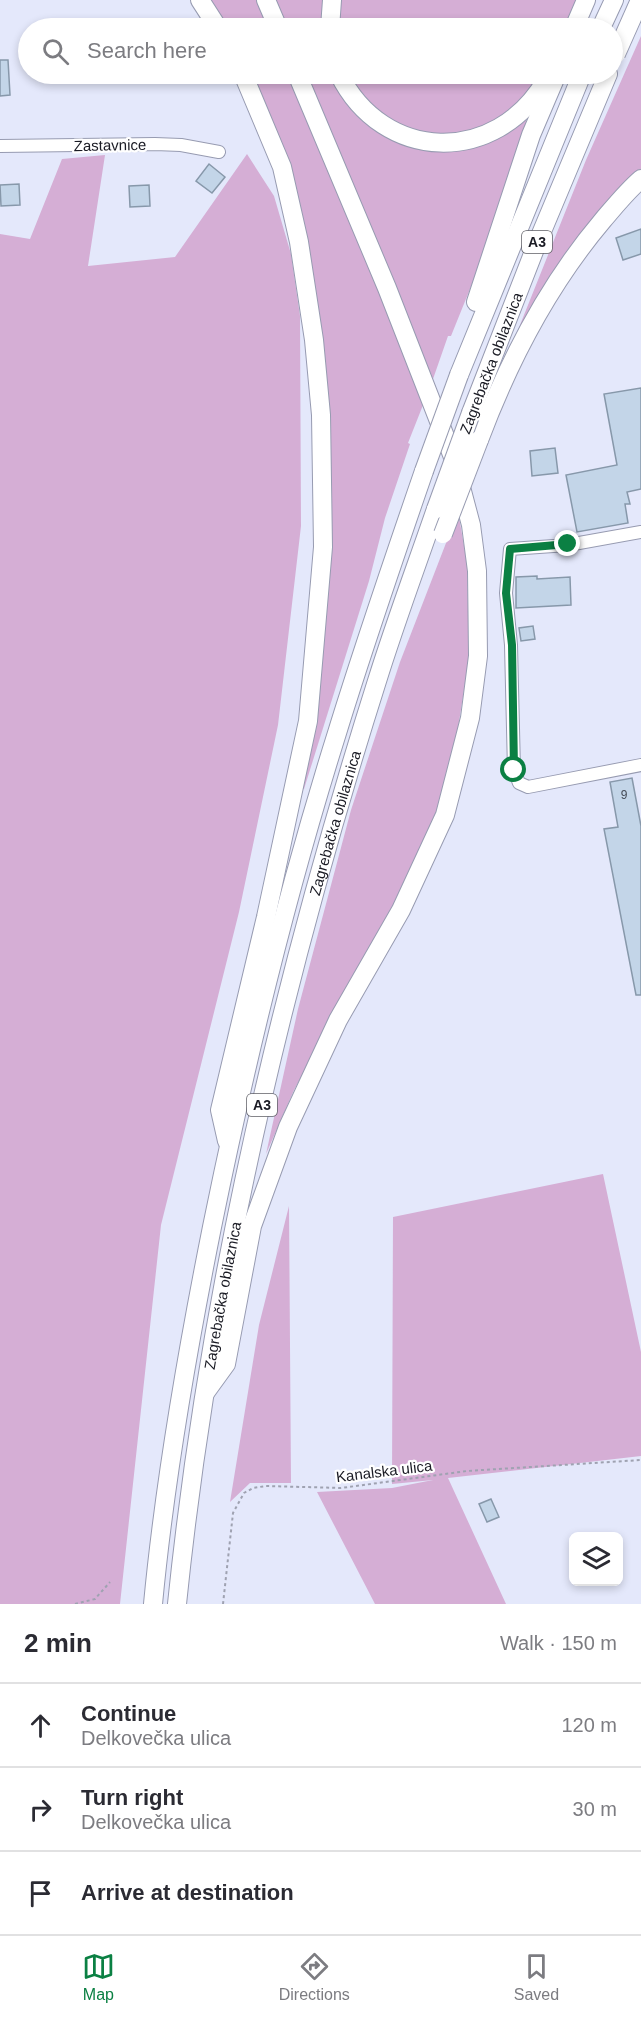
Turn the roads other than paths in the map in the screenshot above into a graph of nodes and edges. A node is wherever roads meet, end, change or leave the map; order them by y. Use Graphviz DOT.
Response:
graph roads {
  1 [pos="200,0"];
  2 [pos="266,0"];
  3 [pos="332,0"];
  4 [pos="586,0"];
  5 [pos="614,0"];
  6 [pos="634,0"];
  7 [pos="640,2"];
  8 [pos="212,18"];
  9 [pos="274,18"];
  10 [pos="331,18"];
  11 [pos="578,18"];
  12 [pos="606,18"];
  13 [pos="623,39"];
  14 [pos="247,84"];
  15 [pos="301,84"];
  16 [pos="344,84"];
  17 [pos="543,84"];
  18 [pos="553,84"];
  19 [pos="578,84"];
  20 [pos="604,84"];
  21 [pos="0,146"];
  22 [pos="219,152"];
  23 [pos="641,179"];
  24 [pos="459,375"];
  25 [pos="641,532"];
  26 [pos="418,563"];
  27 [pos="641,765"];
  28 [pos="228,1148"];
  29 [pos="205,1394"];
  30 [pos="153,1604"];
  31 [pos="177,1604"];
  1 -- 8 [label="highway"];
  2 -- 9 [label="highway"];
  3 -- 10 [label="highway"];
  4 -- 11 [label="highway"];
  5 -- 12 [label="highway"];
  6 -- 7 [label="highway"];
  7 -- 13 [label="highway, bridge"];
  14 -- 28 [label="highway"];
  15 -- 29 [label="highway"];
  16 -- 17 [label="highway"];
  18 -- 24 [label="highway"];
  19 -- 24 [label="highway, Zagrebačka obilaznica / A3"];
  20 -- 26 [label="highway, Zagrebačka obilaznica / A3, bridge"];
  21 -- 22 [label="street, Zastavnice"];
  23 -- 26 [label="highway, bridge"];
  24 -- 28 [label="highway, Zagrebačka obilaznica / A3, bridge"];
  25 -- 27 [label="street"];
  26 -- 29 [label="highway, Zagrebačka obilaznica / A3"];
  28 -- 30 [label="highway, Zagrebačka obilaznica / A3"];
  29 -- 31 [label="highway, Zagrebačka obilaznica / A3"];
}
